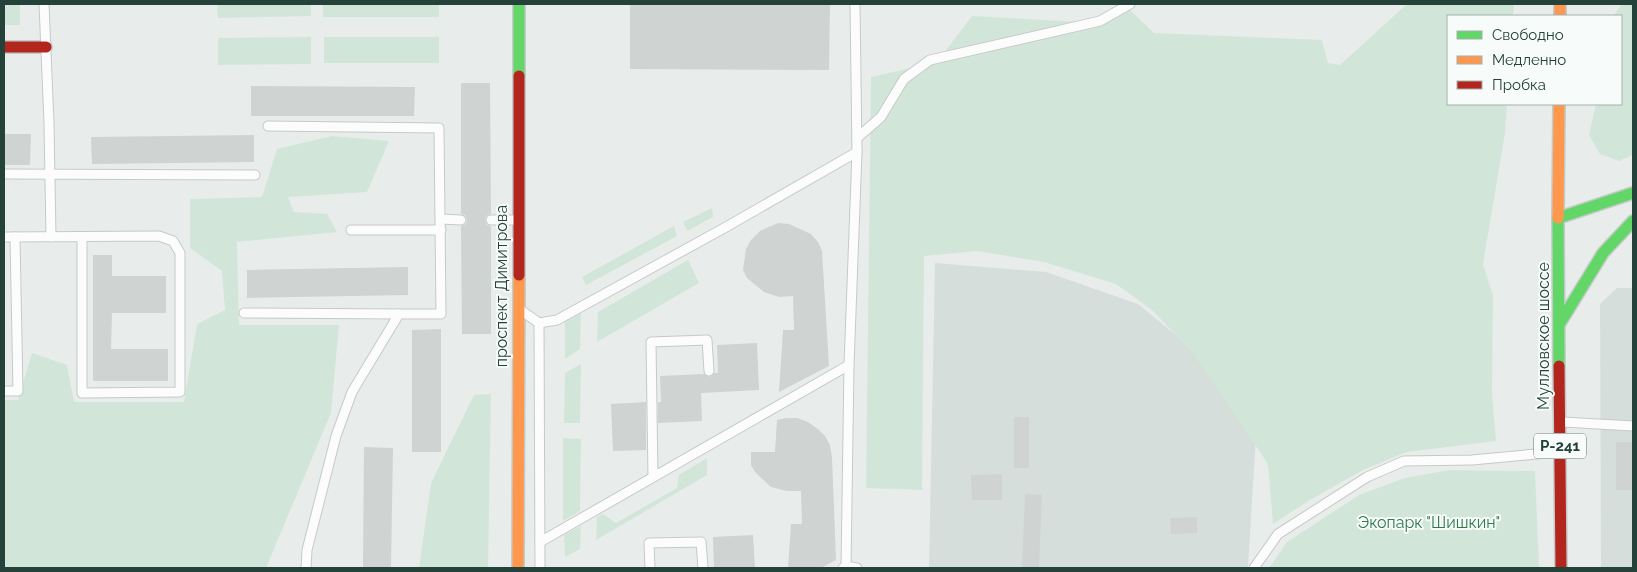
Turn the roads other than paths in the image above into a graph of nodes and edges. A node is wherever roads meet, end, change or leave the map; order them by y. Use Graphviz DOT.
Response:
graph roads {
  1 [pos="44,4"];
  2 [pos="519,4"];
  3 [pos="855,4"];
  4 [pos="1130,4"];
  5 [pos="4,47"];
  6 [pos="46,47"];
  7 [pos="1559,105"];
  8 [pos="268,126"];
  9 [pos="857,138"];
  10 [pos="857,152"];
  11 [pos="50,173"];
  12 [pos="4,174"];
  13 [pos="255,175"];
  14 [pos="1633,193"];
  15 [pos="1558,218"];
  16 [pos="441,219"];
  17 [pos="461,220"];
  18 [pos="491,220"];
  19 [pos="518,220"];
  20 [pos="1633,221"];
  21 [pos="351,230"];
  22 [pos="441,230"];
  23 [pos="4,237"];
  24 [pos="15,237"];
  25 [pos="50,237"];
  26 [pos="82,237"];
  27 [pos="518,307"];
  28 [pos="244,313"];
  29 [pos="399,314"];
  30 [pos="539,323"];
  31 [pos="1560,324"];
  32 [pos="849,365"];
  33 [pos="709,370"];
  34 [pos="4,391"];
  35 [pos="1560,422"];
  36 [pos="1633,426"];
  37 [pos="1560,452"];
  38 [pos="653,477"];
  39 [pos="540,542"];
  40 [pos="306,568"];
  41 [pos="518,568"];
  42 [pos="540,568"];
  43 [pos="650,568"];
  44 [pos="703,568"];
  45 [pos="845,568"];
  46 [pos="857,568"];
  47 [pos="1254,568"];
  48 [pos="1561,568"];
  1 -- 6 [label="lane"];
  2 -- 19 [label="main road, проспект Димитрова"];
  3 -- 9 [label="lane"];
  4 -- 9 [label="lane"];
  5 -- 6 [label="main road"];
  6 -- 11 [label="lane"];
  7 -- 15 [label="main road, Мулловское шоссе"];
  8 -- 16 [label="lane"];
  9 -- 10 [label="lane"];
  10 -- 30 [label="lane"];
  10 -- 32 [label="lane"];
  11 -- 12 [label="lane"];
  11 -- 13 [label="lane"];
  11 -- 25 [label="lane"];
  14 -- 15 [label="main road"];
  15 -- 31 [label="main road, Мулловское шоссе / Р-241"];
  16 -- 17 [label="lane"];
  16 -- 22 [label="lane"];
  18 -- 19 [label="lane"];
  19 -- 27 [label="main road, проспект Димитрова"];
  20 -- 31 [label="main road, Р-241"];
  21 -- 22 [label="lane"];
  22 -- 29 [label="lane"];
  23 -- 24 [label="lane"];
  24 -- 25 [label="lane"];
  24 -- 34 [label="lane"];
  25 -- 26 [label="lane"];
  26 -- 26 [label="lane"];
  27 -- 30 [label="lane"];
  27 -- 41 [label="main road, проспект Димитрова"];
  28 -- 29 [label="lane"];
  29 -- 40 [label="lane"];
  30 -- 39 [label="lane"];
  31 -- 35 [label="main road, Мулловское шоссе / Р-241"];
  32 -- 38 [label="lane"];
  32 -- 45 [label="lane"];
  33 -- 38 [label="lane"];
  35 -- 36 [label="lane"];
  35 -- 37 [label="main road, Мулловское шоссе / Р-241"];
  37 -- 47 [label="lane"];
  37 -- 48 [label="main road, Мулловское шоссе / Р-241"];
  38 -- 39 [label="lane"];
  39 -- 42 [label="lane"];
  43 -- 44 [label="lane"];
  45 -- 46 [label="lane"];
}
